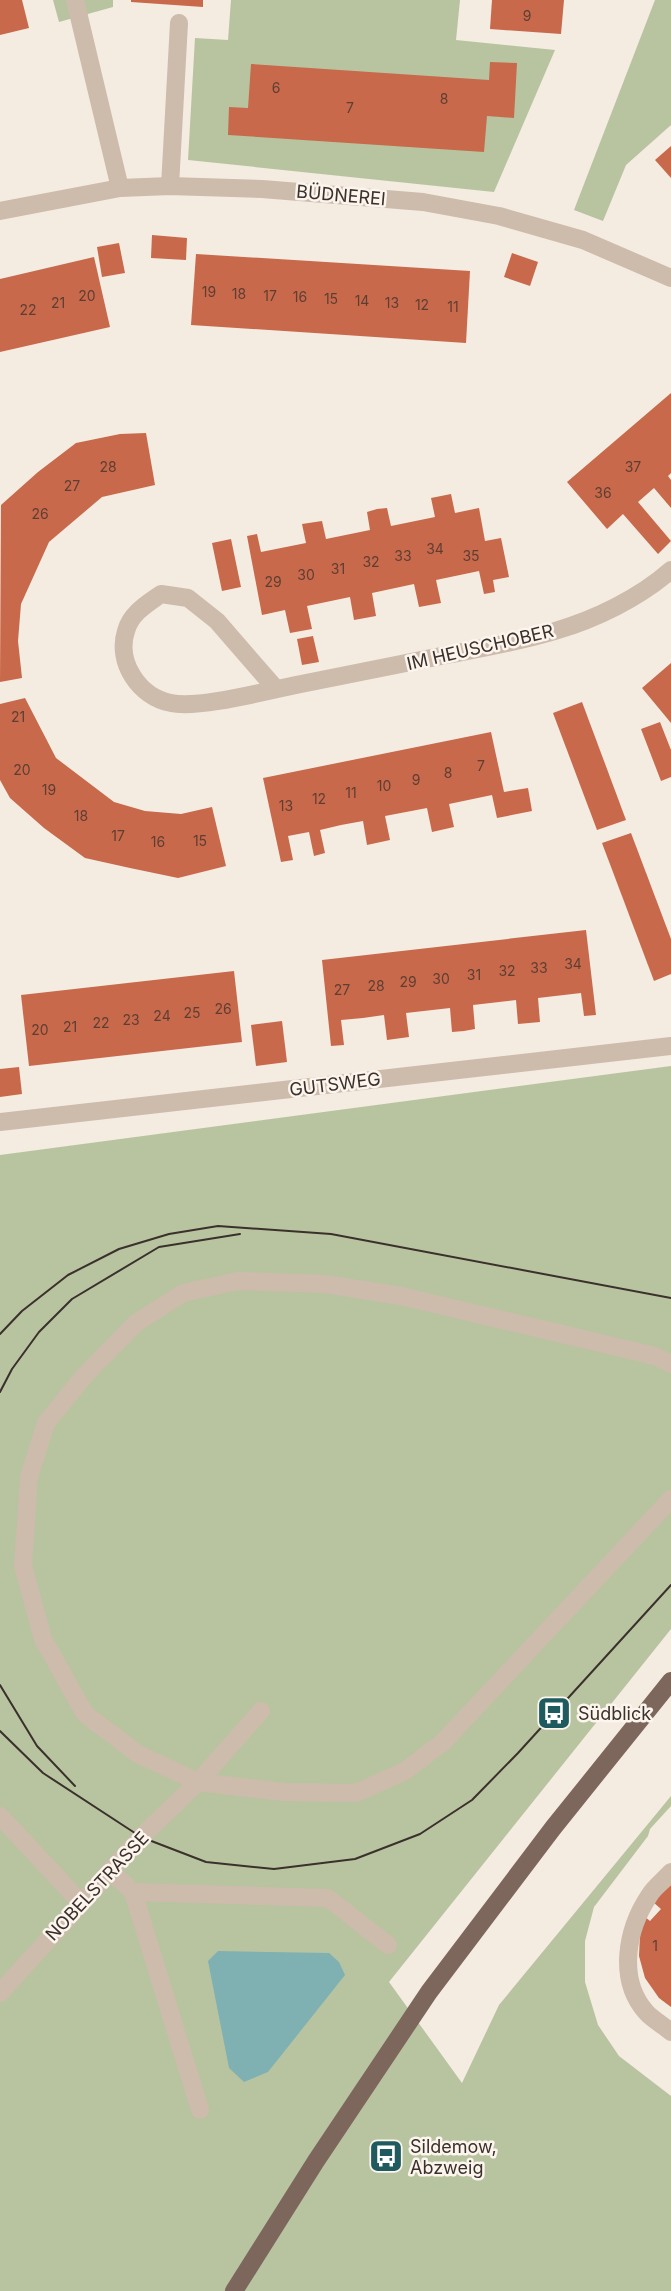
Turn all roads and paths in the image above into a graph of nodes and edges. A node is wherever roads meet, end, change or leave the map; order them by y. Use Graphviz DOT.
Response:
graph roads {
  1 [pos="75,0"];
  2 [pos="179,23"];
  3 [pos="170,186"];
  4 [pos="120,188"];
  5 [pos="0,211"];
  6 [pos="671,278"];
  7 [pos="671,570"];
  8 [pos="276,689"];
  9 [pos="671,1046"];
  10 [pos="0,1122"];
  11 [pos="671,1364"];
  12 [pos="671,1499"];
  13 [pos="671,1681"];
  14 [pos="261,1711"];
  15 [pos="198,1782"];
  16 [pos="0,1816"];
  17 [pos="110,1871"];
  18 [pos="671,1872"];
  19 [pos="132,1892"];
  20 [pos="81,1903"];
  21 [pos="388,1945"];
  22 [pos="0,1993"];
  23 [pos="671,2032"];
  24 [pos="200,2110"];
  25 [pos="234,2291"];
  1 -- 4 [label="street"];
  2 -- 3 [label="street"];
  3 -- 4 [label="street, BÜDNEREI"];
  3 -- 6 [label="street, BÜDNEREI"];
  4 -- 5 [label="street, BÜDNEREI"];
  7 -- 8 [label="street, IM HEUSCHOBER"];
  8 -- 8 [label="street, IM HEUSCHOBER"];
  9 -- 10 [label="street, GUTSWEG"];
  11 -- 15 [label="street"];
  12 -- 15 [label="street"];
  13 -- 25 [label="main road"];
  14 -- 15 [label="street, NOBELSTRASSE"];
  15 -- 17 [label="street, NOBELSTRASSE"];
  16 -- 20 [label="street"];
  17 -- 19 [label="street"];
  17 -- 20 [label="street, NOBELSTRASSE"];
  18 -- 23 [label="street"];
  19 -- 21 [label="street"];
  19 -- 24 [label="street"];
  20 -- 22 [label="street, NOBELSTRASSE"];
}
